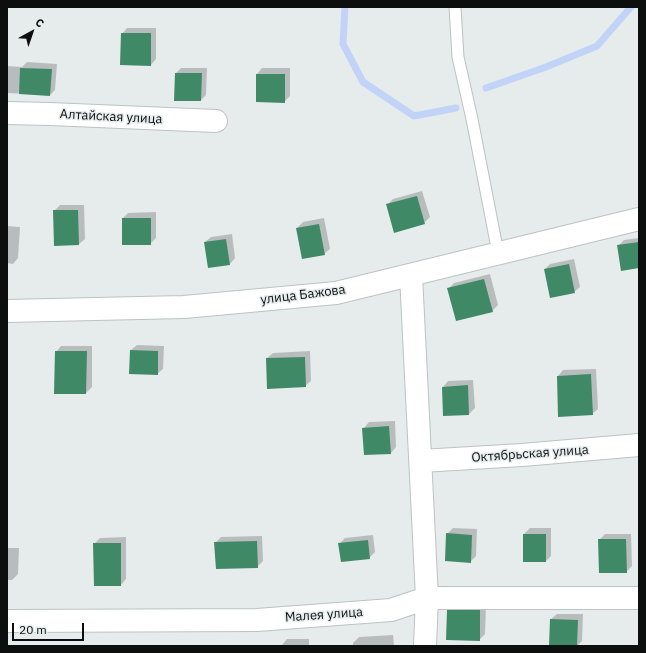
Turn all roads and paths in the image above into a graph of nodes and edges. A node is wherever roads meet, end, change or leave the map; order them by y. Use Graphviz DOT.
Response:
graph roads {
  1 [pos="455,7"];
  2 [pos="7,113"];
  3 [pos="216,121"];
  4 [pos="639,219"];
  5 [pos="498,253"];
  6 [pos="411,274"];
  7 [pos="7,311"];
  8 [pos="639,445"];
  9 [pos="421,461"];
  10 [pos="427,598"];
  11 [pos="639,598"];
  12 [pos="7,621"];
  13 [pos="425,646"];
  1 -- 5 [label="lane"];
  2 -- 3 [label="street, Алтайская улица"];
  4 -- 5 [label="street, улица Бажова"];
  5 -- 6 [label="street, улица Бажова"];
  6 -- 7 [label="street, улица Бажова"];
  6 -- 9 [label="street"];
  8 -- 9 [label="street, Октябрьская улица"];
  9 -- 10 [label="street"];
  10 -- 11 [label="street, Малея улица"];
  10 -- 12 [label="street, Малея улица"];
  10 -- 13 [label="street"];
}
